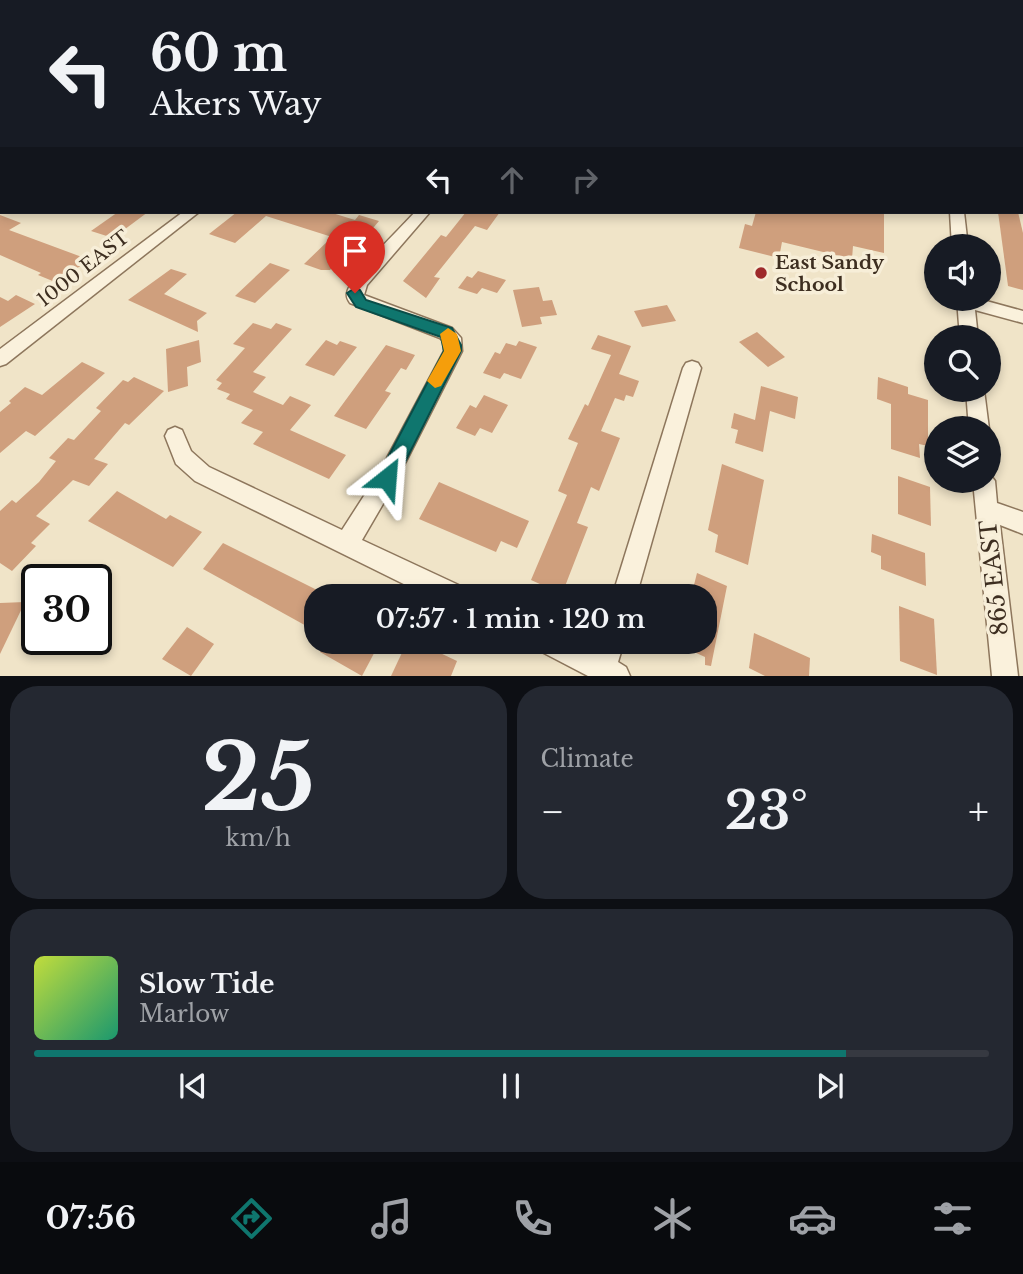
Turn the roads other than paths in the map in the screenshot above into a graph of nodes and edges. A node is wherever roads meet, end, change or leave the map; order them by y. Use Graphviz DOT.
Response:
graph roads {
  1 [pos="189,214"];
  2 [pos="416,214"];
  3 [pos="957,214"];
  4 [pos="959,234"];
  5 [pos="1001,311"];
  6 [pos="1023,317"];
  7 [pos="0,359"];
  8 [pos="692,368"];
  9 [pos="175,436"];
  10 [pos="985,493"];
  11 [pos="987,510"];
  12 [pos="1023,523"];
  13 [pos="347,543"];
  14 [pos="430,584"];
  15 [pos="628,584"];
  16 [pos="573,654"];
  17 [pos="611,654"];
  18 [pos="610,672"];
  19 [pos="1005,676"];
  1 -- 7 [label="street, 1000 EAST"];
  2 -- 13 [label="street"];
  3 -- 4 [label="street"];
  5 -- 6 [label="street"];
  8 -- 15 [label="street"];
  9 -- 13 [label="street"];
  10 -- 11 [label="street, 865 EAST"];
  11 -- 12 [label="street"];
  11 -- 19 [label="street, 865 EAST"];
  13 -- 14 [label="street"];
  16 -- 18 [label="street"];
  17 -- 18 [label="street"];
}
